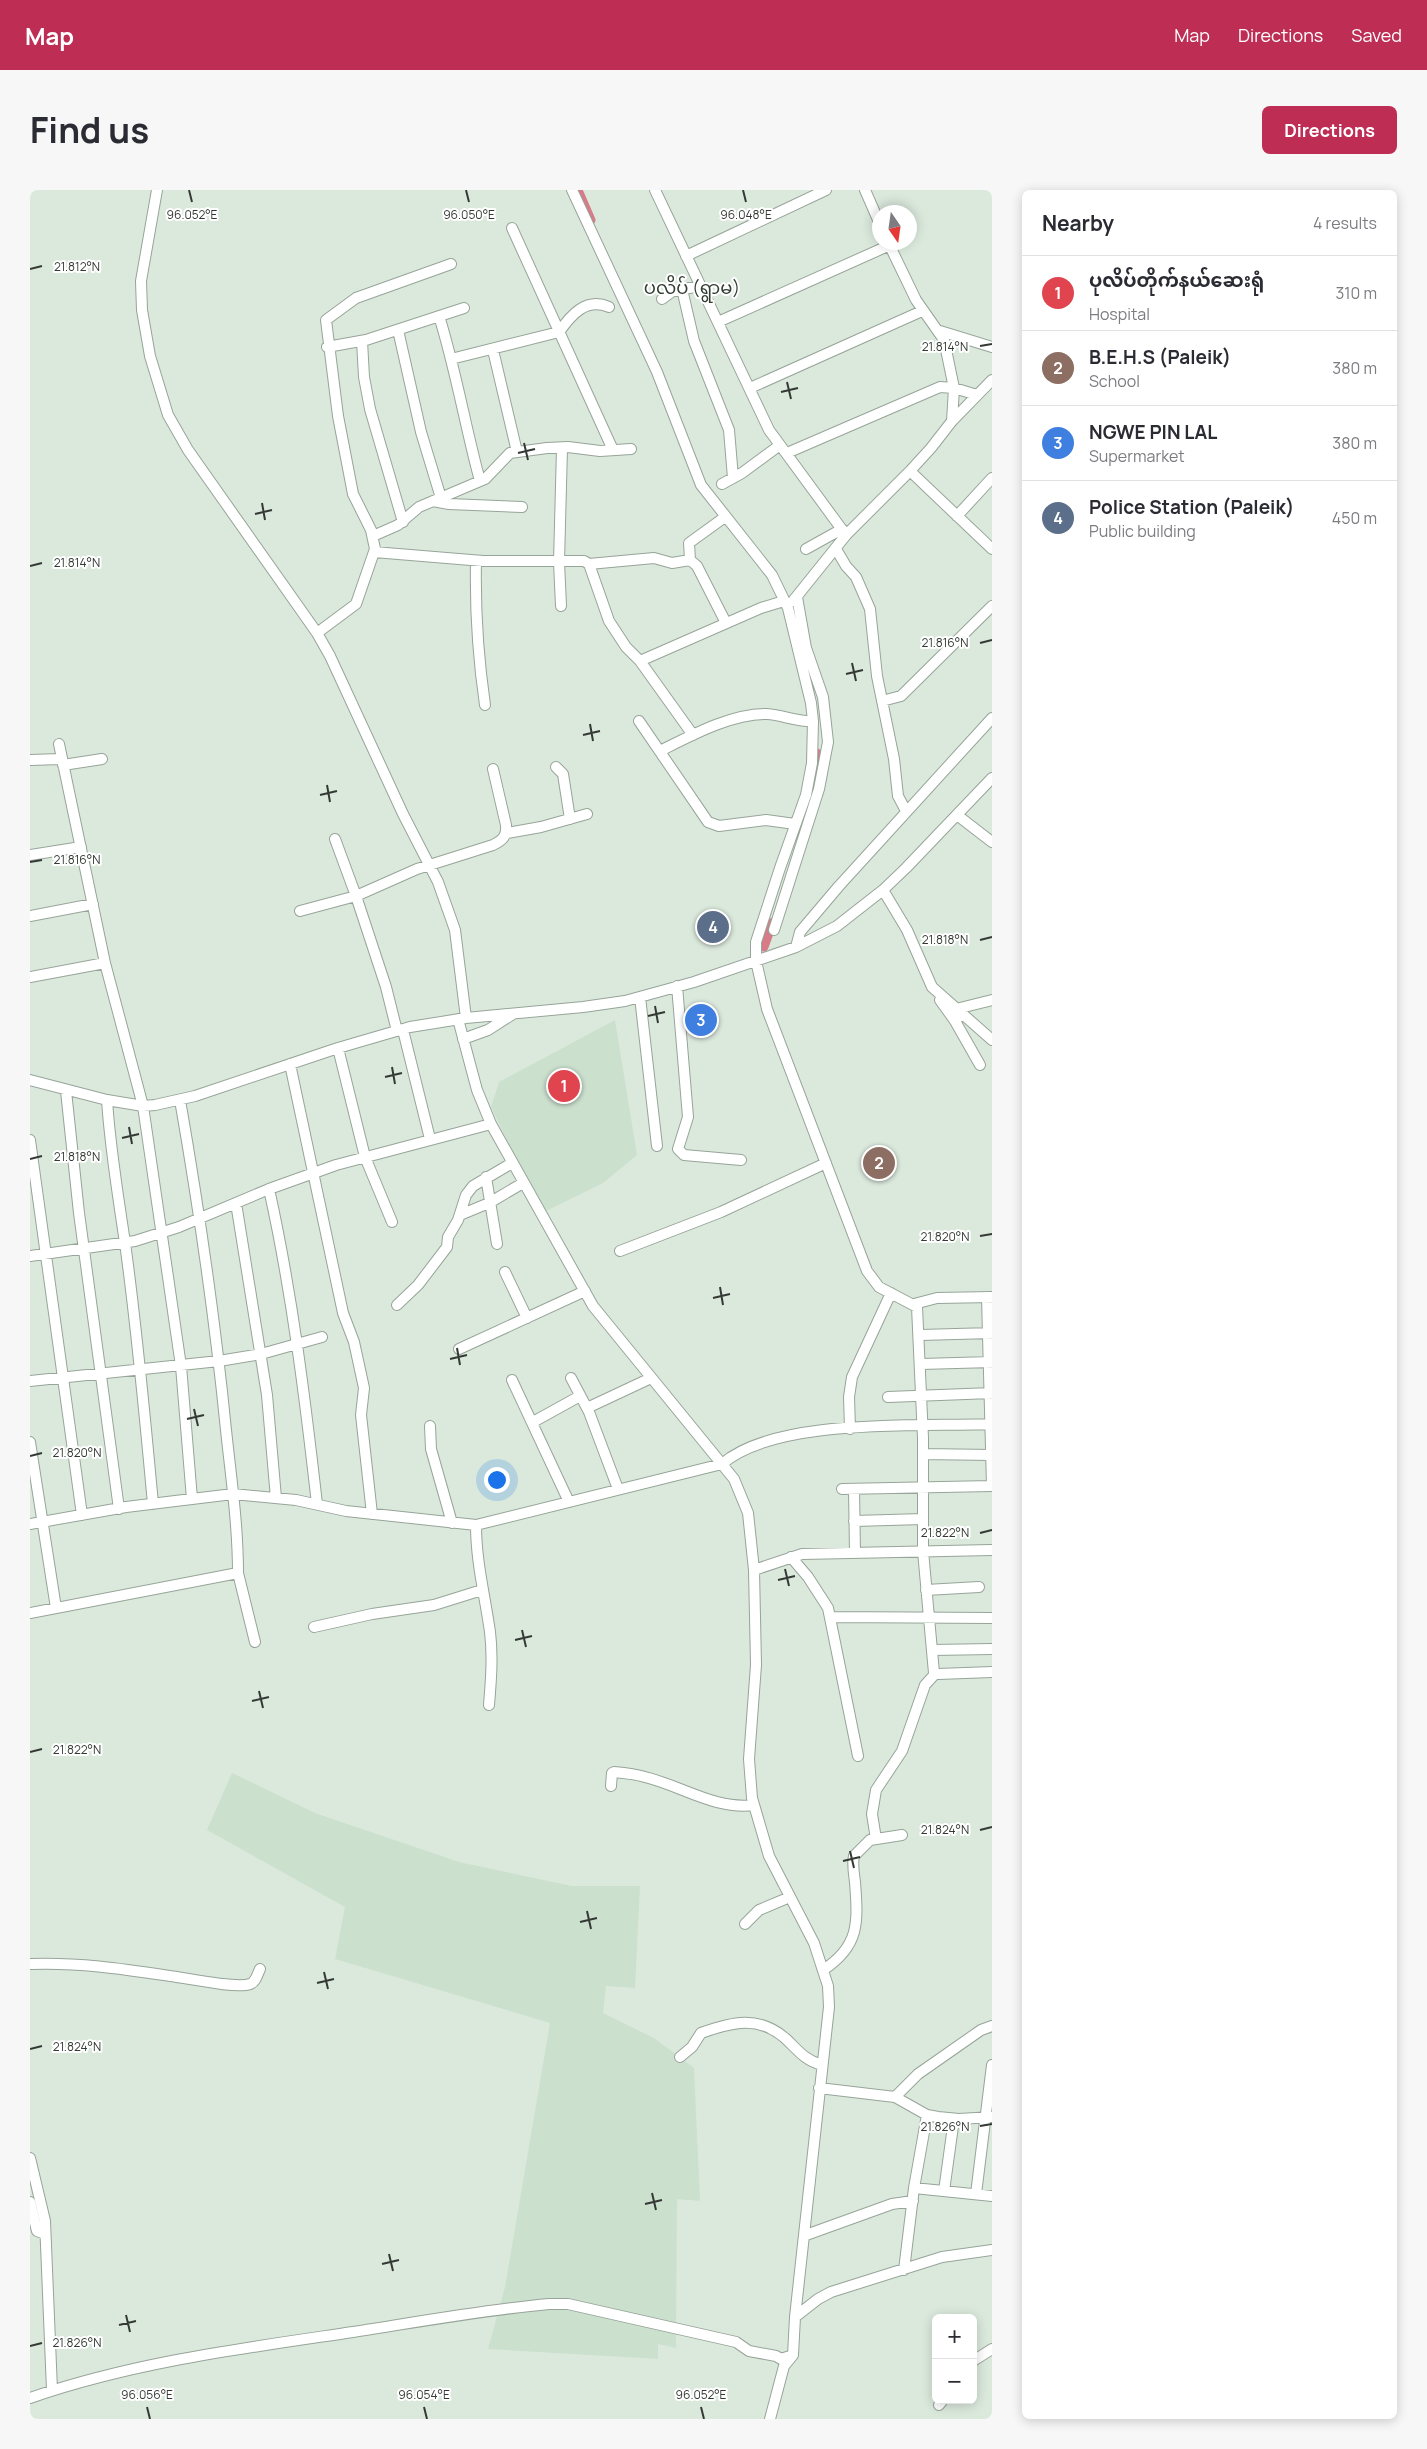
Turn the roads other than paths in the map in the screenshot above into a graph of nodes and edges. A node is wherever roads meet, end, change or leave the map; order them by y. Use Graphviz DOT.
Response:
graph roads {
  1 [pos="157,190"];
  2 [pos="572,190"];
  3 [pos="655,190"];
  4 [pos="826,190"];
  5 [pos="865,190"];
  6 [pos="872,205"];
  7 [pos="512,228"];
  8 [pos="876,250"];
  9 [pos="892,250"];
  10 [pos="686,256"];
  11 [pos="451,264"];
  12 [pos="700,286"];
  13 [pos="682,289"];
  14 [pos="662,299"];
  15 [pos="609,306"];
  16 [pos="464,308"];
  17 [pos="922,310"];
  18 [pos="438,316"];
  19 [pos="718,322"];
  20 [pos="398,330"];
  21 [pos="559,332"];
  22 [pos="940,332"];
  23 [pos="362,341"];
  24 [pos="327,347"];
  25 [pos="992,347"];
  26 [pos="492,350"];
  27 [pos="451,359"];
  28 [pos="992,380"];
  29 [pos="750,388"];
  30 [pos="954,388"];
  31 [pos="977,395"];
  32 [pos="952,420"];
  33 [pos="562,448"];
  34 [pos="631,449"];
  35 [pos="784,449"];
  36 [pos="614,450"];
  37 [pos="517,452"];
  38 [pos="910,471"];
  39 [pos="733,478"];
  40 [pos="992,478"];
  41 [pos="480,481"];
  42 [pos="722,484"];
  43 [pos="437,499"];
  44 [pos="522,507"];
  45 [pos="957,516"];
  46 [pos="725,517"];
  47 [pos="403,522"];
  48 [pos="844,532"];
  49 [pos="374,536"];
  50 [pos="806,549"];
  51 [pos="836,549"];
  52 [pos="992,549"];
  53 [pos="374,552"];
  54 [pos="690,560"];
  55 [pos="476,561"];
  56 [pos="559,562"];
  57 [pos="589,564"];
  58 [pos="791,601"];
  59 [pos="561,606"];
  60 [pos="992,606"];
  61 [pos="726,623"];
  62 [pos="317,633"];
  63 [pos="640,661"];
  64 [pos="815,695"];
  65 [pos="882,701"];
  66 [pos="485,705"];
  67 [pos="992,718"];
  68 [pos="639,721"];
  69 [pos="813,722"];
  70 [pos="692,735"];
  71 [pos="59,744"];
  72 [pos="660,751"];
  73 [pos="102,759"];
  74 [pos="30,760"];
  75 [pos="62,762"];
  76 [pos="556,767"];
  77 [pos="493,769"];
  78 [pos="992,778"];
  79 [pos="906,811"];
  80 [pos="587,814"];
  81 [pos="957,815"];
  82 [pos="570,818"];
  83 [pos="796,824"];
  84 [pos="507,833"];
  85 [pos="335,840"];
  86 [pos="992,842"];
  87 [pos="81,847"];
  88 [pos="30,855"];
  89 [pos="431,865"];
  90 [pos="883,890"];
  91 [pos="356,896"];
  92 [pos="93,904"];
  93 [pos="300,911"];
  94 [pos="30,916"];
  95 [pos="774,930"];
  96 [pos="796,947"];
  97 [pos="756,961"];
  98 [pos="105,963"];
  99 [pos="30,977"];
  100 [pos="677,986"];
  101 [pos="640,997"];
  102 [pos="992,1000"];
  103 [pos="513,1014"];
  104 [pos="958,1014"];
  105 [pos="462,1018"];
  106 [pos="400,1030"];
  107 [pos="463,1039"];
  108 [pos="992,1040"];
  109 [pos="338,1048"];
  110 [pos="290,1064"];
  111 [pos="980,1065"];
  112 [pos="30,1080"];
  113 [pos="66,1090"];
  114 [pos="107,1100"];
  115 [pos="180,1100"];
  116 [pos="143,1106"];
  117 [pos="491,1124"];
  118 [pos="430,1139"];
  119 [pos="30,1140"];
  120 [pos="657,1146"];
  121 [pos="365,1157"];
  122 [pos="741,1160"];
  123 [pos="512,1163"];
  124 [pos="826,1163"];
  125 [pos="312,1174"];
  126 [pos="486,1177"];
  127 [pos="523,1183"];
  128 [pos="269,1189"];
  129 [pos="236,1203"];
  130 [pos="489,1203"];
  131 [pos="460,1215"];
  132 [pos="200,1219"];
  133 [pos="392,1222"];
  134 [pos="162,1233"];
  135 [pos="125,1243"];
  136 [pos="497,1244"];
  137 [pos="84,1248"];
  138 [pos="620,1251"];
  139 [pos="46,1254"];
  140 [pos="30,1256"];
  141 [pos="505,1272"];
  142 [pos="585,1291"];
  143 [pos="891,1293"];
  144 [pos="989,1297"];
  145 [pos="914,1304"];
  146 [pos="397,1305"];
  147 [pos="527,1318"];
  148 [pos="990,1333"];
  149 [pos="920,1335"];
  150 [pos="322,1338"];
  151 [pos="298,1344"];
  152 [pos="459,1349"];
  153 [pos="260,1354"];
  154 [pos="220,1361"];
  155 [pos="990,1362"];
  156 [pos="921,1364"];
  157 [pos="181,1366"];
  158 [pos="139,1369"];
  159 [pos="101,1373"];
  160 [pos="62,1377"];
  161 [pos="571,1378"];
  162 [pos="651,1378"];
  163 [pos="512,1380"];
  164 [pos="30,1381"];
  165 [pos="990,1393"];
  166 [pos="580,1396"];
  167 [pos="922,1396"];
  168 [pos="888,1397"];
  169 [pos="587,1408"];
  170 [pos="533,1422"];
  171 [pos="991,1424"];
  172 [pos="430,1426"];
  173 [pos="922,1427"];
  174 [pos="850,1429"];
  175 [pos="30,1442"];
  176 [pos="923,1454"];
  177 [pos="991,1455"];
  178 [pos="722,1464"];
  179 [pos="36,1469"];
  180 [pos="992,1486"];
  181 [pos="923,1487"];
  182 [pos="618,1489"];
  183 [pos="842,1489"];
  184 [pos="854,1489"];
  185 [pos="233,1494"];
  186 [pos="276,1498"];
  187 [pos="192,1499"];
  188 [pos="570,1502"];
  189 [pos="152,1504"];
  190 [pos="317,1504"];
  191 [pos="119,1509"];
  192 [pos="372,1514"];
  193 [pos="82,1515"];
  194 [pos="923,1519"];
  195 [pos="854,1521"];
  196 [pos="42,1522"];
  197 [pos="452,1523"];
  198 [pos="30,1524"];
  199 [pos="476,1525"];
  200 [pos="992,1550"];
  201 [pos="922,1551"];
  202 [pos="855,1553"];
  203 [pos="791,1556"];
  204 [pos="754,1570"];
  205 [pos="238,1573"];
  206 [pos="979,1587"];
  207 [pos="482,1590"];
  208 [pos="926,1590"];
  209 [pos="56,1608"];
  210 [pos="30,1613"];
  211 [pos="831,1617"];
  212 [pos="929,1618"];
  213 [pos="992,1618"];
  214 [pos="314,1627"];
  215 [pos="255,1642"];
  216 [pos="992,1648"];
  217 [pos="932,1650"];
  218 [pos="992,1672"];
  219 [pos="935,1674"];
  220 [pos="489,1705"];
  221 [pos="858,1756"];
  222 [pos="611,1786"];
  223 [pos="754,1805"];
  224 [pos="902,1835"];
  225 [pos="876,1839"];
  226 [pos="790,1897"];
  227 [pos="745,1924"];
  228 [pos="30,1964"];
  229 [pos="260,1970"];
  230 [pos="823,1970"];
  231 [pos="30,1971"];
  232 [pos="992,2026"];
  233 [pos="680,2057"];
  234 [pos="822,2065"];
  235 [pos="992,2065"];
  236 [pos="819,2088"];
  237 [pos="895,2097"];
  238 [pos="927,2115"];
  239 [pos="990,2117"];
  240 [pos="954,2119"];
  241 [pos="30,2158"];
  242 [pos="914,2188"];
  243 [pos="944,2191"];
  244 [pos="976,2194"];
  245 [pos="992,2196"];
  246 [pos="912,2201"];
  247 [pos="30,2202"];
  248 [pos="45,2234"];
  249 [pos="806,2235"];
  250 [pos="992,2250"];
  251 [pos="904,2270"];
  252 [pos="795,2317"];
  253 [pos="992,2349"];
  254 [pos="793,2355"];
  255 [pos="976,2359"];
  256 [pos="52,2390"];
  257 [pos="30,2398"];
  258 [pos="770,2419"];
  1 -- 62 [label="street"];
  2 -- 46 [label="street"];
  3 -- 10 [label="street"];
  4 -- 10 [label="street"];
  5 -- 6 [label="street"];
  7 -- 21 [label="street"];
  8 -- 19 [label="street"];
  9 -- 17 [label="street"];
  10 -- 12 [label="street"];
  11 -- 24 [label="street"];
  12 -- 13 [label="street"];
  12 -- 19 [label="street"];
  13 -- 14 [label="street"];
  13 -- 39 [label="street"];
  15 -- 21 [label="street"];
  16 -- 18 [label="street"];
  17 -- 22 [label="street"];
  17 -- 29 [label="street"];
  18 -- 20 [label="street"];
  18 -- 27 [label="street"];
  19 -- 29 [label="street"];
  20 -- 23 [label="street"];
  20 -- 43 [label="street"];
  21 -- 26 [label="street"];
  21 -- 36 [label="street"];
  22 -- 25 [label="street"];
  22 -- 30 [label="street"];
  23 -- 24 [label="street"];
  23 -- 47 [label="street"];
  24 -- 49 [label="street"];
  26 -- 27 [label="street"];
  26 -- 37 [label="street"];
  27 -- 41 [label="street"];
  28 -- 31 [label="street"];
  29 -- 35 [label="street"];
  30 -- 31 [label="street"];
  30 -- 32 [label="street"];
  30 -- 35 [label="street"];
  31 -- 32 [label="street"];
  32 -- 38 [label="street"];
  33 -- 36 [label="street"];
  33 -- 37 [label="street"];
  33 -- 56 [label="street"];
  34 -- 36 [label="street"];
  35 -- 39 [label="street"];
  35 -- 48 [label="street"];
  37 -- 41 [label="street"];
  38 -- 45 [label="street"];
  38 -- 48 [label="street"];
  39 -- 42 [label="street"];
  40 -- 45 [label="street"];
  41 -- 43 [label="street"];
  43 -- 44 [label="street"];
  43 -- 47 [label="street"];
  45 -- 52 [label="street"];
  46 -- 54 [label="street"];
  46 -- 58 [label="street"];
  47 -- 49 [label="street"];
  48 -- 50 [label="street"];
  48 -- 51 [label="street"];
  49 -- 53 [label="street"];
  51 -- 58 [label="street"];
  51 -- 65 [label="street"];
  53 -- 55 [label="street"];
  53 -- 62 [label="street"];
  54 -- 57 [label="street"];
  54 -- 61 [label="street"];
  55 -- 56 [label="street"];
  55 -- 66 [label="street"];
  56 -- 57 [label="street"];
  56 -- 59 [label="street"];
  57 -- 63 [label="street"];
  58 -- 61 [label="street"];
  58 -- 64 [label="street"];
  58 -- 64 [label="street"];
  60 -- 65 [label="street"];
  61 -- 63 [label="street"];
  62 -- 89 [label="street"];
  63 -- 70 [label="street"];
  64 -- 69 [label="street"];
  64 -- 95 [label="street"];
  65 -- 79 [label="street"];
  67 -- 79 [label="street"];
  68 -- 72 [label="street"];
  69 -- 70 [label="street"];
  69 -- 83 [label="street"];
  70 -- 72 [label="street"];
  71 -- 75 [label="street"];
  72 -- 83 [label="street"];
  73 -- 75 [label="street"];
  74 -- 75 [label="street"];
  75 -- 87 [label="street"];
  76 -- 82 [label="street"];
  77 -- 84 [label="street"];
  78 -- 81 [label="street"];
  79 -- 96 [label="street"];
  80 -- 82 [label="street"];
  81 -- 86 [label="street"];
  81 -- 90 [label="street"];
  82 -- 84 [label="street"];
  83 -- 97 [label="street"];
  84 -- 89 [label="street"];
  85 -- 91 [label="street"];
  87 -- 88 [label="street"];
  87 -- 92 [label="street"];
  89 -- 91 [label="street"];
  89 -- 105 [label="street"];
  90 -- 96 [label="street"];
  90 -- 104 [label="street"];
  91 -- 93 [label="street"];
  91 -- 106 [label="street"];
  92 -- 94 [label="street"];
  92 -- 98 [label="street"];
  96 -- 97 [label="street"];
  97 -- 100 [label="street"];
  97 -- 124 [label="street"];
  98 -- 99 [label="street"];
  98 -- 116 [label="street"];
  100 -- 101 [label="street"];
  100 -- 122 [label="street"];
  101 -- 103 [label="street"];
  101 -- 120 [label="street"];
  102 -- 104 [label="street"];
  103 -- 105 [label="street"];
  103 -- 107 [label="street"];
  104 -- 108 [label="street"];
  104 -- 111 [label="street"];
  105 -- 106 [label="street"];
  105 -- 107 [label="street"];
  106 -- 109 [label="street"];
  106 -- 118 [label="street"];
  107 -- 117 [label="street"];
  109 -- 110 [label="street"];
  109 -- 121 [label="street"];
  110 -- 115 [label="street"];
  110 -- 125 [label="street"];
  112 -- 113 [label="street"];
  113 -- 114 [label="street"];
  113 -- 137 [label="street"];
  114 -- 116 [label="street"];
  114 -- 135 [label="street"];
  115 -- 116 [label="street"];
  115 -- 132 [label="street"];
  116 -- 134 [label="street"];
  117 -- 118 [label="street"];
  117 -- 123 [label="street"];
  118 -- 121 [label="street"];
  119 -- 139 [label="street"];
  121 -- 125 [label="street"];
  121 -- 133 [label="street"];
  123 -- 126 [label="street"];
  123 -- 127 [label="street"];
  124 -- 138 [label="street"];
  124 -- 143 [label="street"];
  125 -- 128 [label="street"];
  125 -- 192 [label="street"];
  126 -- 130 [label="street"];
  126 -- 131 [label="street"];
  127 -- 130 [label="street"];
  127 -- 142 [label="street"];
  128 -- 129 [label="street"];
  128 -- 151 [label="street"];
  129 -- 132 [label="street"];
  129 -- 153 [label="street"];
  130 -- 131 [label="street"];
  130 -- 136 [label="street"];
  131 -- 146 [label="street"];
  132 -- 134 [label="street"];
  132 -- 154 [label="street"];
  134 -- 135 [label="street"];
  134 -- 157 [label="street"];
  135 -- 137 [label="street"];
  135 -- 158 [label="street"];
  137 -- 139 [label="street"];
  137 -- 159 [label="street"];
  139 -- 140 [label="street"];
  139 -- 160 [label="street"];
  141 -- 147 [label="street"];
  142 -- 147 [label="street"];
  142 -- 162 [label="street"];
  143 -- 145 [label="street"];
  143 -- 174 [label="street"];
  144 -- 145 [label="street"];
  144 -- 148 [label="street"];
  145 -- 149 [label="street"];
  147 -- 152 [label="street"];
  148 -- 149 [label="street"];
  148 -- 155 [label="street"];
  149 -- 156 [label="street"];
  150 -- 151 [label="street"];
  151 -- 153 [label="street"];
  151 -- 190 [label="street"];
  153 -- 154 [label="street"];
  153 -- 186 [label="street"];
  154 -- 157 [label="street"];
  154 -- 185 [label="street"];
  155 -- 156 [label="street"];
  155 -- 165 [label="street"];
  156 -- 167 [label="street"];
  157 -- 158 [label="street"];
  157 -- 187 [label="street"];
  158 -- 159 [label="street"];
  158 -- 189 [label="street"];
  159 -- 160 [label="street"];
  159 -- 191 [label="street"];
  160 -- 164 [label="street"];
  160 -- 193 [label="street"];
  161 -- 166 [label="street"];
  162 -- 169 [label="street"];
  162 -- 178 [label="street"];
  163 -- 170 [label="street"];
  165 -- 167 [label="street"];
  165 -- 171 [label="street"];
  166 -- 169 [label="street"];
  166 -- 170 [label="street"];
  167 -- 168 [label="street"];
  167 -- 173 [label="street"];
  169 -- 182 [label="street"];
  170 -- 188 [label="street"];
  171 -- 173 [label="street"];
  171 -- 177 [label="street"];
  172 -- 197 [label="street"];
  173 -- 174 [label="street"];
  173 -- 176 [label="street"];
  174 -- 178 [label="street"];
  175 -- 179 [label="street"];
  176 -- 177 [label="street"];
  176 -- 181 [label="street"];
  177 -- 180 [label="street"];
  178 -- 182 [label="street"];
  178 -- 204 [label="street"];
  179 -- 196 [label="street"];
  180 -- 181 [label="street"];
  181 -- 184 [label="street"];
  181 -- 194 [label="street"];
  182 -- 188 [label="street"];
  183 -- 184 [label="street"];
  184 -- 195 [label="street"];
  185 -- 186 [label="street"];
  185 -- 187 [label="street"];
  185 -- 205 [label="street"];
  186 -- 190 [label="street"];
  187 -- 189 [label="street"];
  188 -- 199 [label="street"];
  189 -- 191 [label="street"];
  190 -- 192 [label="street"];
  191 -- 193 [label="street"];
  192 -- 197 [label="street"];
  193 -- 196 [label="street"];
  194 -- 195 [label="street"];
  194 -- 201 [label="street"];
  195 -- 202 [label="street"];
  196 -- 198 [label="street"];
  196 -- 209 [label="street"];
  197 -- 199 [label="street"];
  199 -- 207 [label="street"];
  200 -- 201 [label="street"];
  201 -- 202 [label="street"];
  201 -- 208 [label="street"];
  202 -- 203 [label="street"];
  203 -- 204 [label="street"];
  203 -- 211 [label="street"];
  204 -- 223 [label="street"];
  205 -- 209 [label="street"];
  205 -- 215 [label="street"];
  206 -- 208 [label="street"];
  207 -- 214 [label="street"];
  207 -- 220 [label="street"];
  208 -- 212 [label="street"];
  209 -- 210 [label="street"];
  211 -- 212 [label="street"];
  211 -- 221 [label="street"];
  212 -- 213 [label="street"];
  212 -- 217 [label="street"];
  216 -- 217 [label="street"];
  217 -- 219 [label="street"];
  218 -- 219 [label="street"];
  219 -- 225 [label="street"];
  222 -- 223 [label="street"];
  223 -- 226 [label="street"];
  224 -- 225 [label="street"];
  225 -- 230 [label="street"];
  226 -- 227 [label="street"];
  226 -- 230 [label="street"];
  228 -- 229 [label="street"];
  228 -- 231 [label="street"];
  230 -- 234 [label="street"];
  232 -- 237 [label="street"];
  233 -- 234 [label="street"];
  234 -- 236 [label="street"];
  235 -- 239 [label="street"];
  236 -- 237 [label="street"];
  236 -- 249 [label="street"];
  237 -- 238 [label="street"];
  238 -- 240 [label="street"];
  238 -- 242 [label="street"];
  239 -- 240 [label="street"];
  239 -- 244 [label="street"];
  240 -- 243 [label="street"];
  241 -- 248 [label="street"];
  242 -- 243 [label="street"];
  242 -- 246 [label="street"];
  243 -- 244 [label="street"];
  244 -- 245 [label="street"];
  246 -- 249 [label="street"];
  246 -- 251 [label="street"];
  247 -- 248 [label="street"];
  248 -- 256 [label="street"];
  249 -- 252 [label="street"];
  250 -- 251 [label="street"];
  251 -- 252 [label="street"];
  252 -- 254 [label="street"];
  253 -- 255 [label="street"];
  254 -- 256 [label="street"];
  254 -- 258 [label="street"];
  256 -- 257 [label="street"];
}
